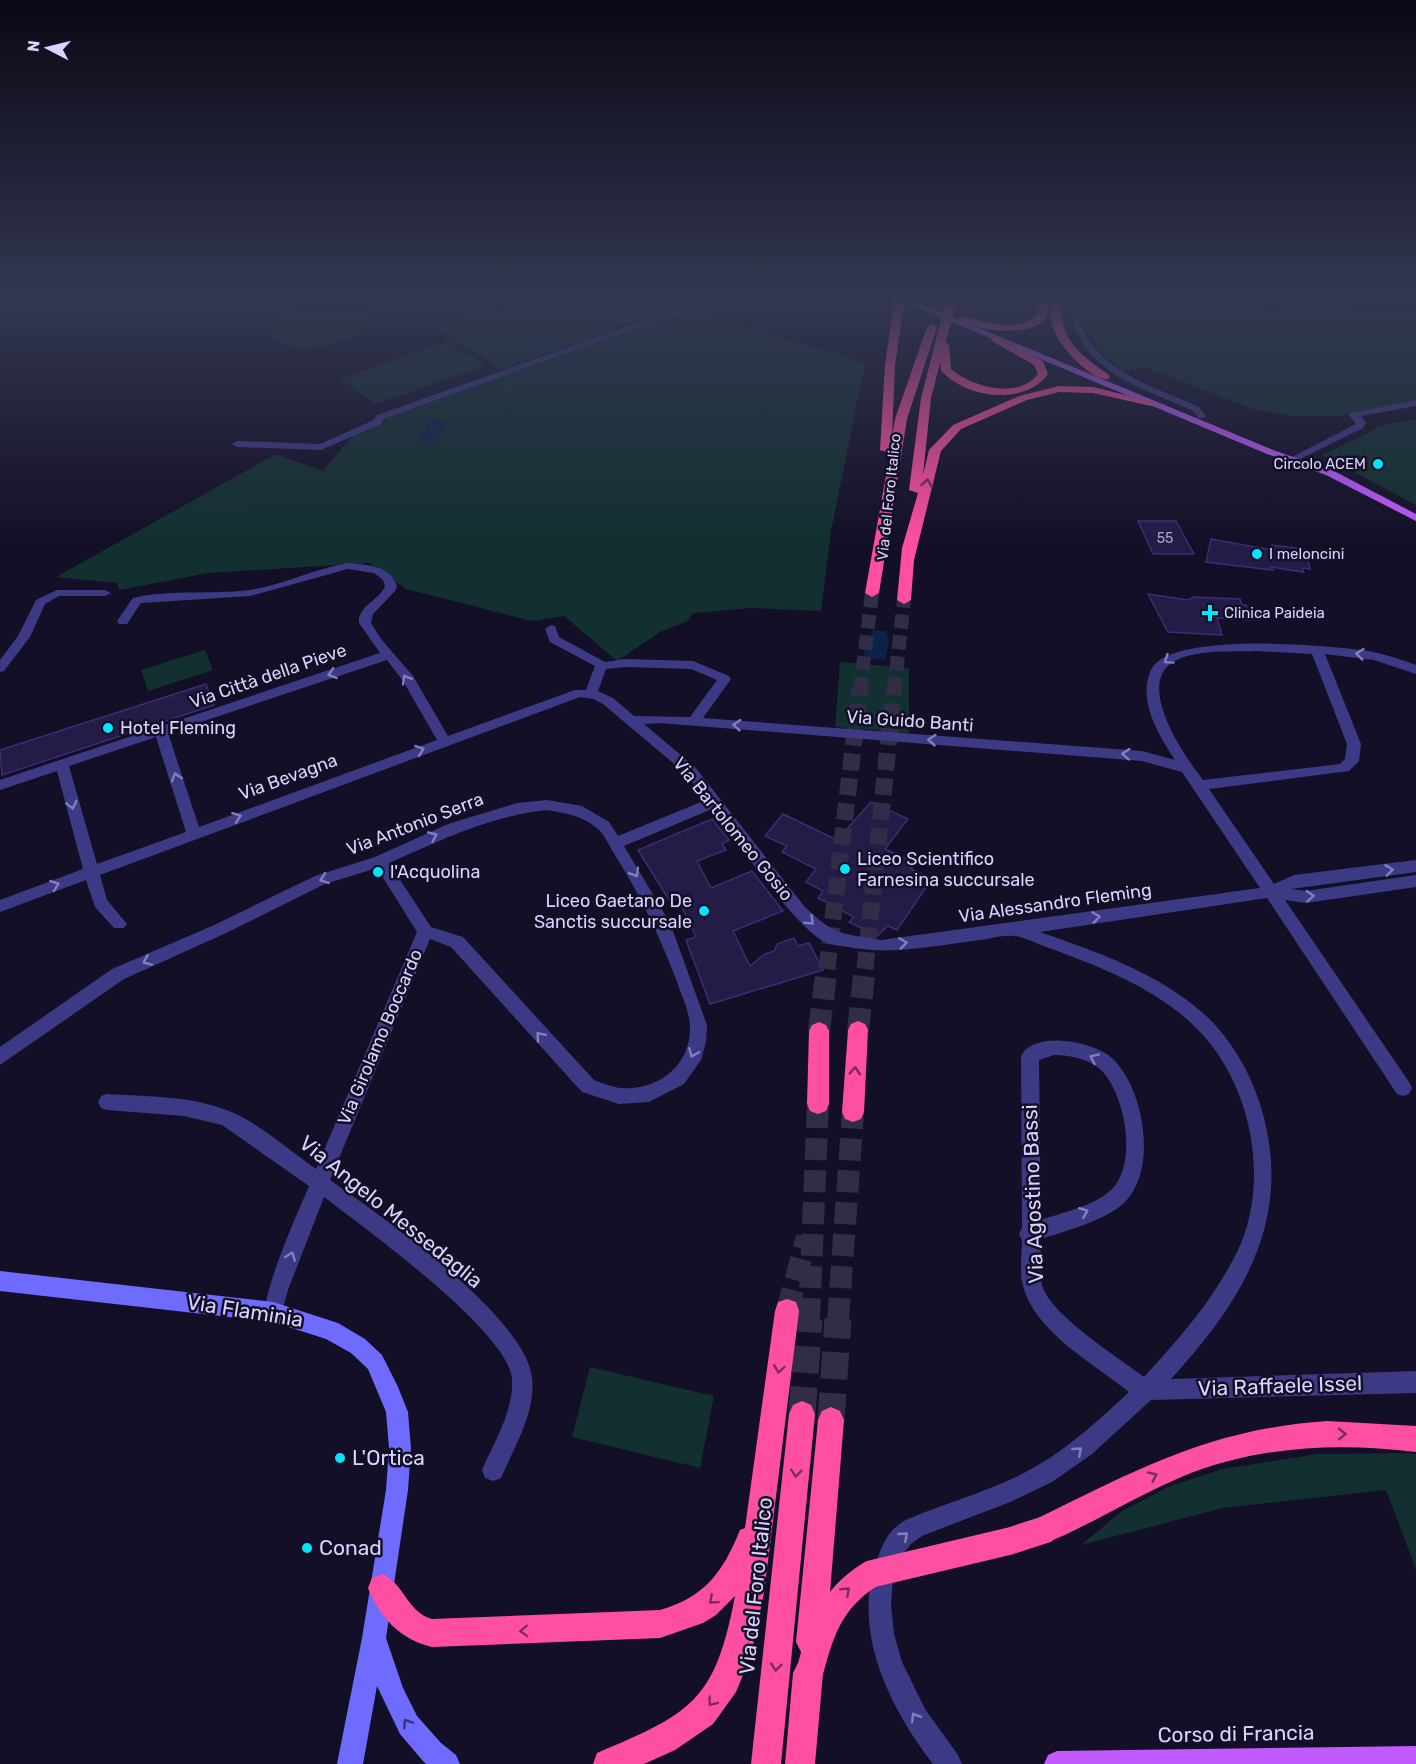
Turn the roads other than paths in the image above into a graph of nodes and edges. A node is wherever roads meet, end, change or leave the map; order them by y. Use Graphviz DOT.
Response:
graph roads {
  1 [pos="489,378"];
  2 [pos="889,378"];
  3 [pos="913,378"];
  4 [pos="930,378"];
  5 [pos="958,378"];
  6 [pos="1041,378"];
  7 [pos="1092,378"];
  8 [pos="1109,378"];
  9 [pos="1128,378"];
  10 [pos="1168,399"];
  11 [pos="1152,403"];
  12 [pos="1416,403"];
  13 [pos="237,444"];
  14 [pos="1295,459"];
  15 [pos="884,510"];
  16 [pos="1416,518"];
  17 [pos="908,560"];
  18 [pos="105,593"];
  19 [pos="872,593"];
  20 [pos="904,600"];
  21 [pos="123,621"];
  22 [pos="551,629"];
  23 [pos="1318,652"];
  24 [pos="388,655"];
  25 [pos="602,666"];
  26 [pos="0,668"];
  27 [pos="1416,670"];
  28 [pos="591,693"];
  29 [pos="633,720"];
  30 [pos="693,722"];
  31 [pos="161,731"];
  32 [pos="444,741"];
  33 [pos="62,764"];
  34 [pos="1183,766"];
  35 [pos="0,785"];
  36 [pos="1198,785"];
  37 [pos="715,802"];
  38 [pos="194,833"];
  39 [pos="616,843"];
  40 [pos="380,861"];
  41 [pos="1416,866"];
  42 [pos="91,872"];
  43 [pos="1416,881"];
  44 [pos="1270,892"];
  45 [pos="0,906"];
  46 [pos="119,924"];
  47 [pos="1016,929"];
  48 [pos="425,931"];
  49 [pos="845,942"];
  50 [pos="858,1029"];
  51 [pos="819,1031"];
  52 [pos="0,1057"];
  53 [pos="1403,1088"];
  54 [pos="107,1102"];
  55 [pos="818,1104"];
  56 [pos="853,1112"];
  57 [pos="320,1182"];
  58 [pos="1029,1234"];
  59 [pos="0,1281"];
  60 [pos="787,1311"];
  61 [pos="273,1312"];
  62 [pos="1416,1382"];
  63 [pos="1144,1390"];
  64 [pos="802,1414"];
  65 [pos="831,1420"];
  66 [pos="1416,1439"];
  67 [pos="493,1470"];
  68 [pos="760,1513"];
  69 [pos="382,1588"];
  70 [pos="374,1638"];
  71 [pos="807,1682"];
  72 [pos="1416,1759"];
  73 [pos="350,1764"];
  74 [pos="447,1764"];
  75 [pos="608,1764"];
  76 [pos="766,1764"];
  77 [pos="800,1764"];
  78 [pos="950,1764"];
  79 [pos="1057,1764"];
  1 -- 13 [label="street"];
  2 -- 15 [label="highway"];
  3 -- 15 [label="highway, Via del Foro Italico"];
  4 -- 17 [label="highway, Via del Foro Italico"];
  5 -- 6 [label="highway"];
  7 -- 11 [label="main road"];
  8 -- 10 [label="main road"];
  9 -- 10 [label="street"];
  10 -- 14 [label="main road"];
  11 -- 14 [label="main road"];
  17 -- 11 [label="highway, one-way"];
  12 -- 14 [label="street"];
  14 -- 16 [label="main road"];
  15 -- 19 [label="highway, Via del Foro Italico"];
  17 -- 20 [label="highway, Via del Foro Italico"];
  18 -- 26 [label="street"];
  21 -- 24 [label="street"];
  22 -- 25 [label="street"];
  27 -- 23 [label="street, one-way"];
  23 -- 34 [label="street, one-way"];
  23 -- 36 [label="street"];
  24 -- 31 [label="street, Via Città della Pieve, one-way"];
  32 -- 24 [label="street, one-way"];
  25 -- 28 [label="street"];
  25 -- 30 [label="street"];
  28 -- 29 [label="street, Via Bartolomeo Gosio"];
  28 -- 32 [label="street, Via Bevagna"];
  29 -- 30 [label="street, Via Guido Banti"];
  29 -- 37 [label="street, Via Bartolomeo Gosio"];
  34 -- 30 [label="street, Via Guido Banti, one-way"];
  31 -- 33 [label="street, Via Città della Pieve"];
  38 -- 31 [label="street, one-way"];
  38 -- 32 [label="street, Via Bevagna, one-way"];
  33 -- 35 [label="street"];
  33 -- 42 [label="street, one-way"];
  34 -- 36 [label="street"];
  36 -- 44 [label="street"];
  37 -- 39 [label="street"];
  37 -- 49 [label="street, Via Bartolomeo Gosio, one-way"];
  38 -- 42 [label="street, Via Bevagna"];
  40 -- 39 [label="street, Via Antonio Serra, one-way"];
  39 -- 48 [label="street, Via Antonio Serra, one-way"];
  40 -- 48 [label="street"];
  40 -- 52 [label="street, Via Antonio Serra, one-way"];
  44 -- 41 [label="street, Via Alessandro Fleming, one-way"];
  45 -- 42 [label="street, Via Bevagna, one-way"];
  42 -- 46 [label="street"];
  44 -- 43 [label="street, Via Alessandro Fleming, one-way"];
  47 -- 44 [label="street, Via Alessandro Fleming, one-way"];
  44 -- 53 [label="street"];
  49 -- 47 [label="street, Via Alessandro Fleming, one-way"];
  47 -- 63 [label="street"];
  48 -- 57 [label="street, Via Girolamo Boccardo"];
  56 -- 50 [label="highway, one-way"];
  51 -- 55 [label="highway"];
  54 -- 57 [label="street, Via Angelo Messedaglia"];
  61 -- 57 [label="street, Via Girolamo Boccardo, one-way"];
  57 -- 67 [label="street, Via Angelo Messedaglia"];
  58 -- 58 [label="street, Via Agostino Bassi, one-way"];
  58 -- 63 [label="street, Via Agostino Bassi"];
  59 -- 61 [label="street, Via Flaminia"];
  60 -- 68 [label="highway, one-way"];
  61 -- 69 [label="street, Via Flaminia"];
  62 -- 63 [label="street, Via Raffaele Issel"];
  78 -- 63 [label="street, one-way"];
  64 -- 76 [label="highway, Via del Foro Italico, one-way"];
  65 -- 71 [label="highway, bridge"];
  71 -- 66 [label="highway, one-way, bridge"];
  68 -- 69 [label="highway, one-way"];
  68 -- 75 [label="highway, one-way"];
  69 -- 70 [label="street, Via Flaminia"];
  70 -- 73 [label="street, Via Flaminia"];
  74 -- 70 [label="street, Via Flaminia, one-way"];
  71 -- 77 [label="highway"];
  72 -- 79 [label="main road, Corso di Francia"];
}
